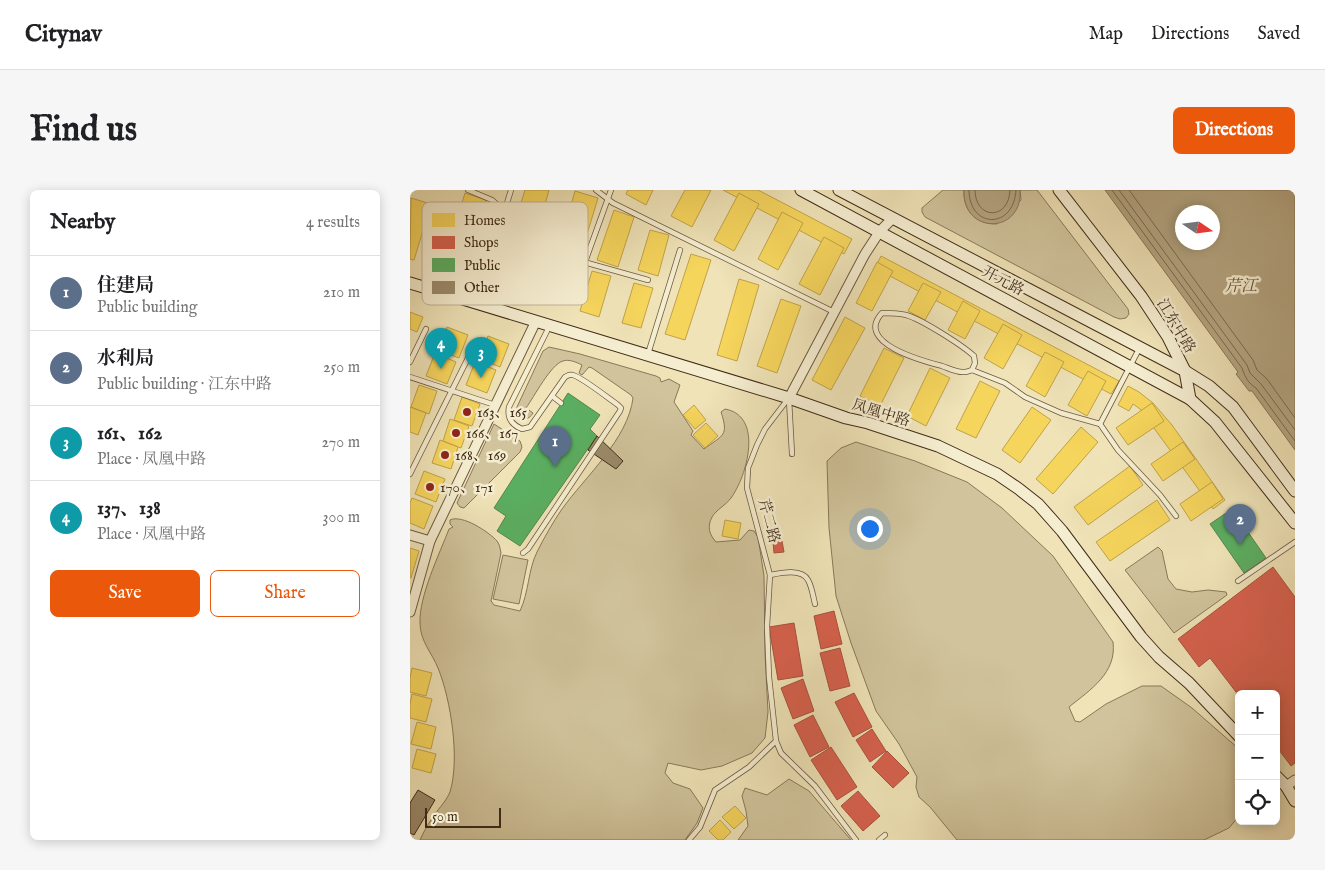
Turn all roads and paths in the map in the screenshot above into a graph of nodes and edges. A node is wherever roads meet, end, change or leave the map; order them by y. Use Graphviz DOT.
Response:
graph roads {
  1 [pos="468,190"];
  2 [pos="511,190"];
  3 [pos="596,190"];
  4 [pos="611,190"];
  5 [pos="801,190"];
  6 [pos="839,190"];
  7 [pos="1059,190"];
  8 [pos="607,198"];
  9 [pos="494,202"];
  10 [pos="507,202"];
  11 [pos="892,219"];
  12 [pos="880,231"];
  13 [pos="680,250"];
  14 [pos="588,251"];
  15 [pos="588,263"];
  16 [pos="648,280"];
  17 [pos="410,283"];
  18 [pos="422,287"];
  19 [pos="483,305"];
  20 [pos="834,312"];
  21 [pos="536,321"];
  22 [pos="550,325"];
  23 [pos="426,329"];
  24 [pos="476,342"];
  25 [pos="1139,348"];
  26 [pos="648,355"];
  27 [pos="410,362"];
  28 [pos="1130,366"];
  29 [pos="972,370"];
  30 [pos="1185,371"];
  31 [pos="410,377"];
  32 [pos="451,391"];
  33 [pos="552,396"];
  34 [pos="789,398"];
  35 [pos="1190,400"];
  36 [pos="561,403"];
  37 [pos="495,405"];
  38 [pos="1100,424"];
  39 [pos="792,454"];
  40 [pos="410,474"];
  41 [pos="1295,490"];
  42 [pos="1176,516"];
  43 [pos="1295,523"];
  44 [pos="410,535"];
  45 [pos="430,541"];
  46 [pos="1295,542"];
  47 [pos="523,553"];
  48 [pos="770,575"];
  49 [pos="1238,581"];
  50 [pos="815,604"];
  51 [pos="410,612"];
  52 [pos="1238,735"];
  53 [pos="776,741"];
  54 [pos="1290,783"];
  55 [pos="1295,801"];
  56 [pos="885,835"];
  57 [pos="689,840"];
  58 [pos="856,840"];
  59 [pos="879,840"];
  1 -- 9 [label="lane"];
  2 -- 10 [label="lane"];
  3 -- 8 [label="lane"];
  4 -- 8 [label="lane"];
  5 -- 12 [label="street, 开元路"];
  6 -- 11 [label="street, 开元路"];
  7 -- 30 [label="street, 江东中路"];
  8 -- 14 [label="lane"];
  8 -- 20 [label="lane"];
  11 -- 12 [label="street, 芹二路"];
  11 -- 25 [label="street, 开元路"];
  12 -- 20 [label="street, 芹二路"];
  12 -- 28 [label="street, 开元路"];
  13 -- 26 [label="lane"];
  15 -- 16 [label="lane"];
  17 -- 18 [label="street, 凤凰中路"];
  19 -- 21 [label="street, 凤凰中路"];
  20 -- 34 [label="street, 芹二路"];
  21 -- 22 [label="street, 凤凰中路"];
  21 -- 37 [label="street"];
  22 -- 26 [label="street, 凤凰中路"];
  22 -- 33 [label="lane"];
  23 -- 27 [label="lane"];
  24 -- 32 [label="lane"];
  25 -- 28 [label="lane"];
  25 -- 30 [label="street, 开元路"];
  26 -- 34 [label="street, 凤凰中路"];
  28 -- 35 [label="street, 开元路"];
  28 -- 38 [label="lane"];
  29 -- 29 [label="lane"];
  29 -- 38 [label="lane"];
  30 -- 35 [label="street"];
  30 -- 41 [label="street, 江东中路"];
  31 -- 32 [label="lane"];
  32 -- 37 [label="lane"];
  32 -- 40 [label="lane"];
  33 -- 36 [label="lane"];
  33 -- 47 [label="lane"];
  34 -- 39 [label="lane"];
  34 -- 48 [label="lane, 芹二路"];
  34 -- 52 [label="street, 凤凰中路"];
  35 -- 43 [label="street"];
  37 -- 45 [label="street"];
  38 -- 42 [label="lane"];
  44 -- 45 [label="street"];
  45 -- 51 [label="street"];
  46 -- 49 [label="lane"];
  48 -- 50 [label="lane"];
  48 -- 53 [label="lane, 芹二路"];
  53 -- 57 [label="lane"];
  53 -- 58 [label="lane, 芹二路"];
  54 -- 55 [label="street"];
  56 -- 59 [label="lane"];
}
